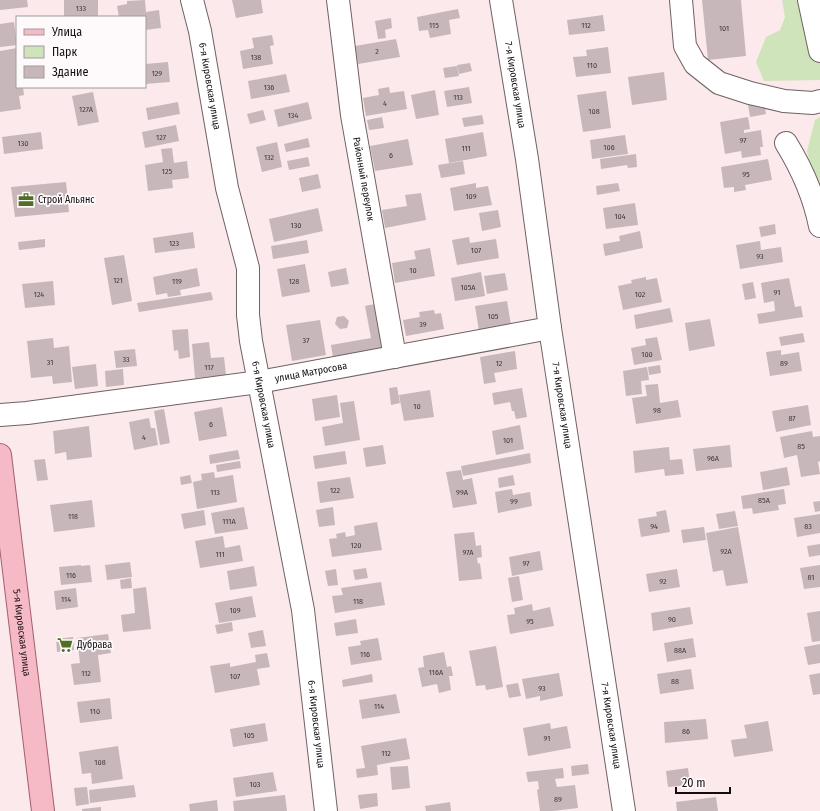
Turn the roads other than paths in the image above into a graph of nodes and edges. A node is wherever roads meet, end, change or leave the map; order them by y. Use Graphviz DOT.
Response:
graph roads {
  1 [pos="192,0"];
  2 [pos="338,0"];
  3 [pos="501,0"];
  4 [pos="681,0"];
  5 [pos="809,0"];
  6 [pos="820,51"];
  7 [pos="820,102"];
  8 [pos="786,143"];
  9 [pos="820,226"];
  10 [pos="550,328"];
  11 [pos="395,357"];
  12 [pos="259,382"];
  13 [pos="0,415"];
  14 [pos="0,455"];
  15 [pos="43,811"];
  16 [pos="326,811"];
  17 [pos="624,811"];
  1 -- 12 [label="street, 6-я Кировская улица"];
  2 -- 11 [label="street, Районный переулок"];
  3 -- 10 [label="street, 7-я Кировская улица"];
  4 -- 7 [label="street"];
  5 -- 6 [label="street"];
  8 -- 9 [label="street"];
  10 -- 11 [label="street, улица Матросова"];
  10 -- 17 [label="street, 7-я Кировская улица"];
  11 -- 12 [label="street, улица Матросова"];
  12 -- 13 [label="street, улица Матросова"];
  12 -- 16 [label="street, 6-я Кировская улица"];
  14 -- 15 [label="main road, 5-я Кировская улица"];
}
